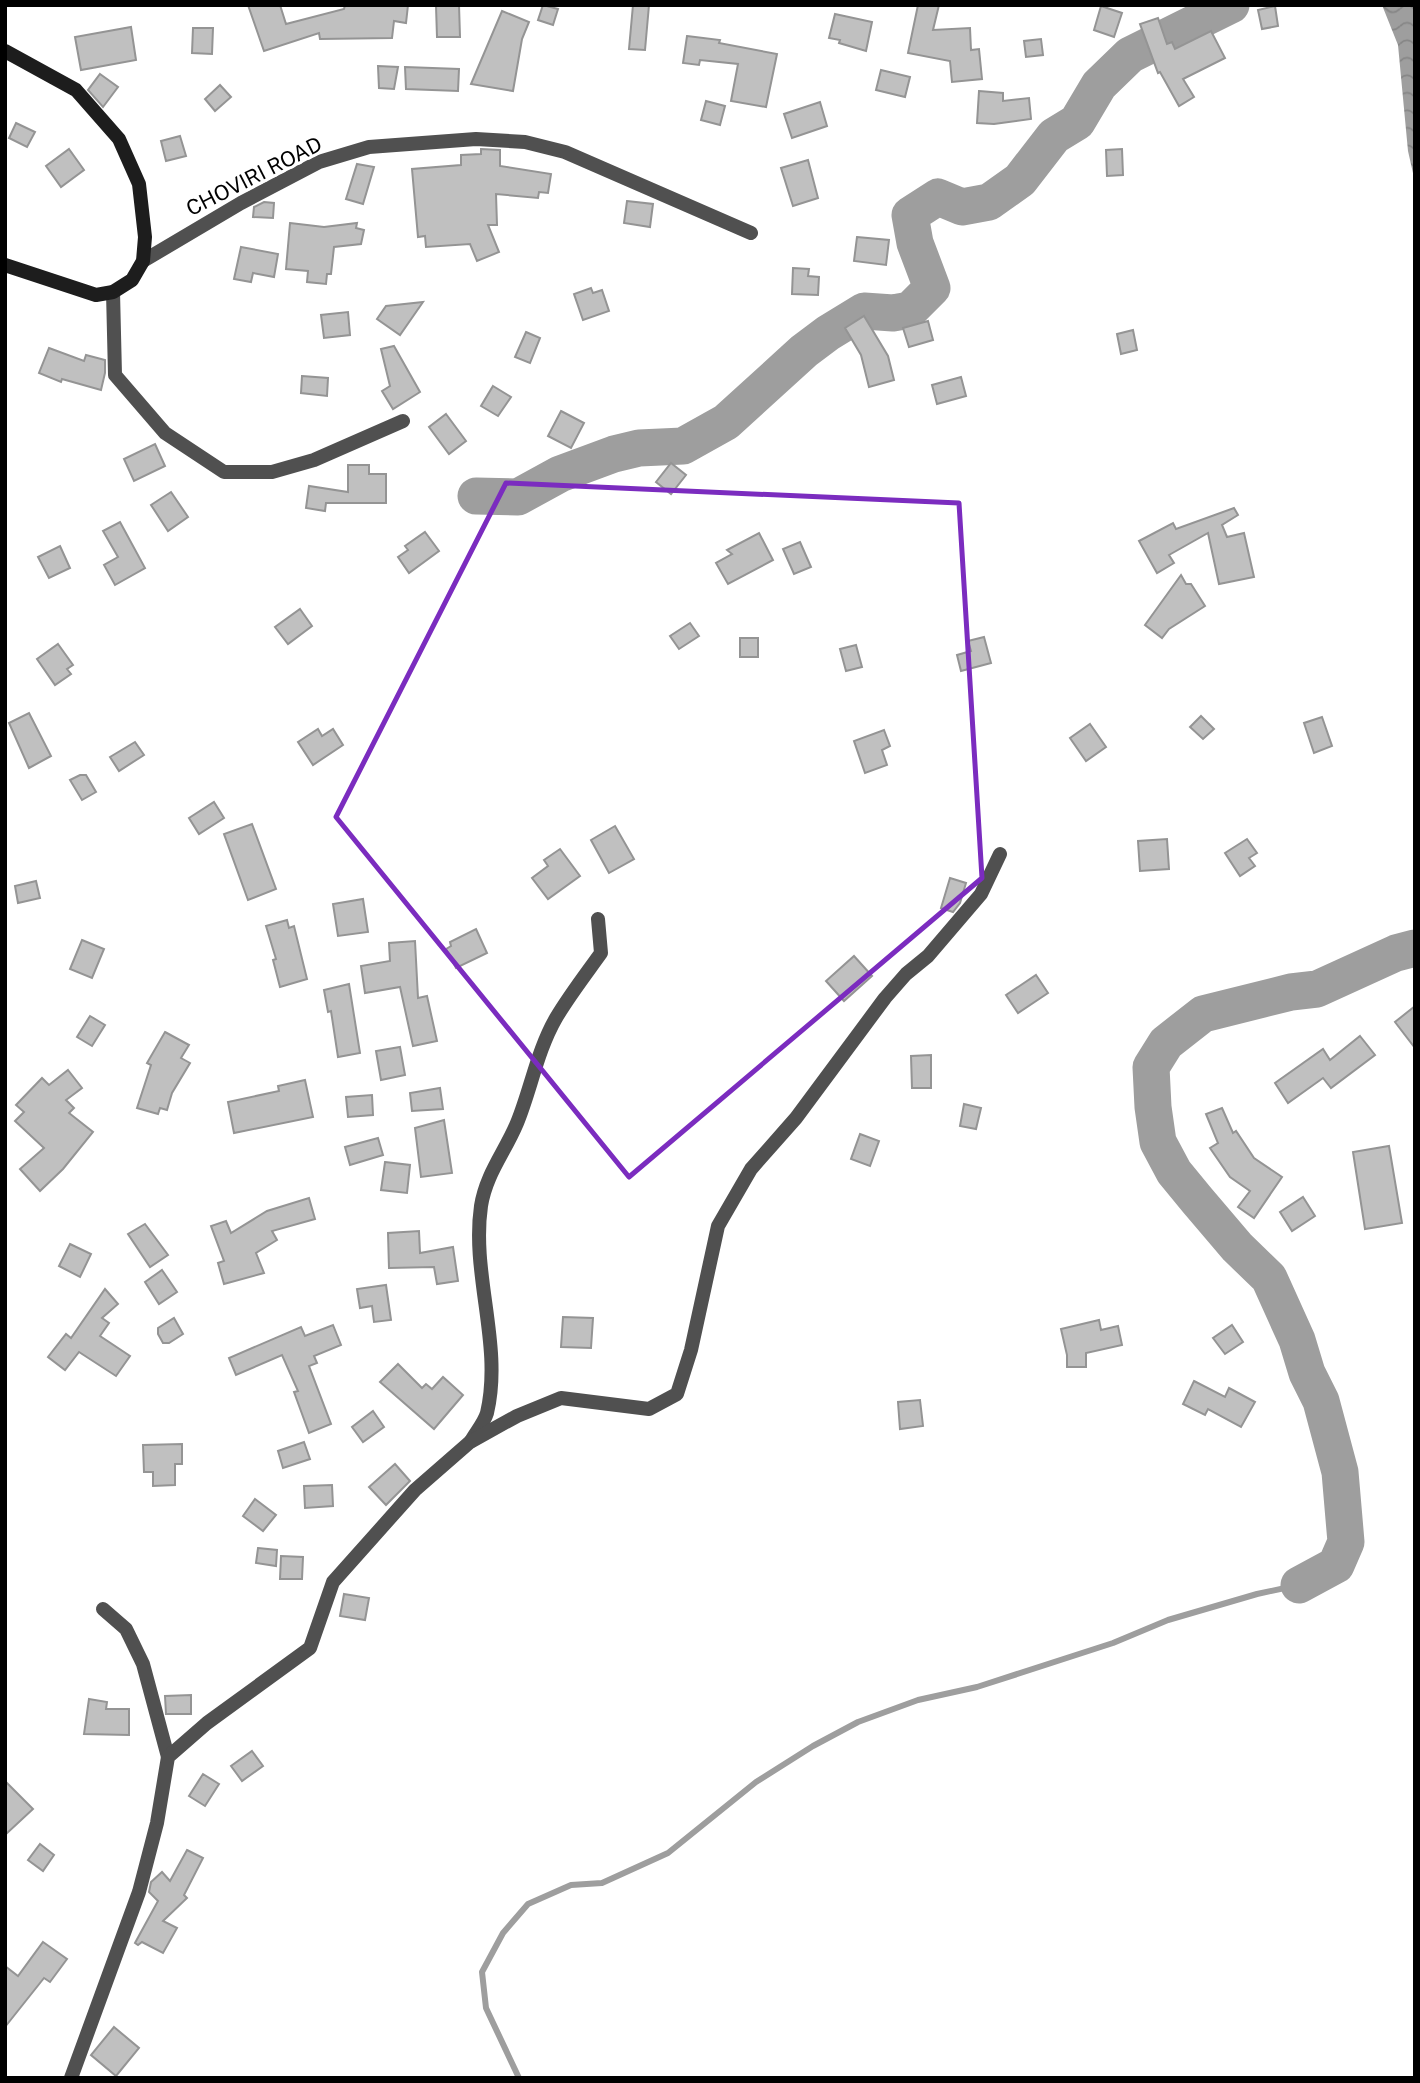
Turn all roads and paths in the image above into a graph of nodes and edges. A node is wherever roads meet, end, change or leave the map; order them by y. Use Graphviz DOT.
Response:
graph roads {
  1 [pos="5,51"];
  2 [pos="751,233"];
  3 [pos="143,261"];
  4 [pos="5,265"];
  5 [pos="113,292"];
  6 [pos="403,421"];
  7 [pos="1000,854"];
  8 [pos="598,919"];
  9 [pos="470,1442"];
  10 [pos="103,1609"];
  11 [pos="168,1757"];
  12 [pos="71,2078"];
  1 -- 3 [label="street"];
  2 -- 3 [label="street, CHOVIRI ROAD"];
  3 -- 5 [label="street"];
  4 -- 5 [label="street"];
  5 -- 6 [label="street"];
  7 -- 9 [label="street"];
  8 -- 9 [label="street"];
  9 -- 11 [label="street"];
  10 -- 11 [label="street"];
  11 -- 12 [label="street"];
}
